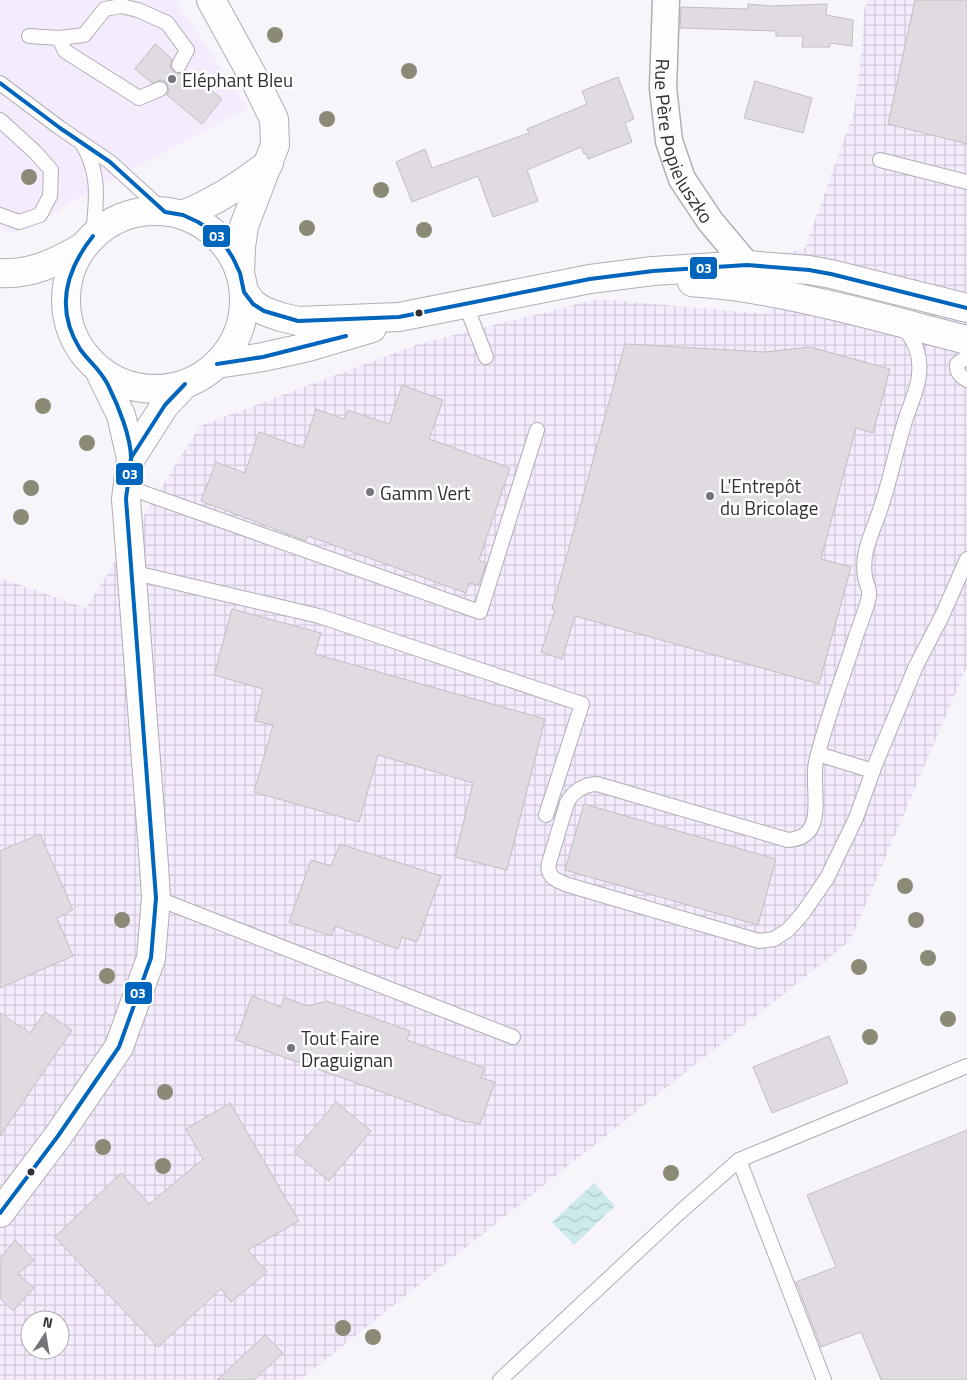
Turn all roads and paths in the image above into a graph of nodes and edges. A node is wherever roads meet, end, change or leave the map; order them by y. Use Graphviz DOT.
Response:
graph roads {
  1 [pos="211,0"];
  2 [pos="666,0"];
  3 [pos="29,36"];
  4 [pos="59,38"];
  5 [pos="180,65"];
  6 [pos="0,83"];
  7 [pos="160,89"];
  8 [pos="0,120"];
  9 [pos="81,142"];
  10 [pos="880,160"];
  11 [pos="269,163"];
  12 [pos="967,182"];
  13 [pos="174,214"];
  14 [pos="0,215"];
  15 [pos="88,241"];
  16 [pos="747,265"];
  17 [pos="0,273"];
  18 [pos="613,276"];
  19 [pos="242,283"];
  20 [pos="966,303"];
  21 [pos="465,304"];
  22 [pos="399,317"];
  23 [pos="886,319"];
  24 [pos="926,330"];
  25 [pos="967,340"];
  26 [pos="486,357"];
  27 [pos="967,357"];
  28 [pos="918,358"];
  29 [pos="217,364"];
  30 [pos="99,370"];
  31 [pos="967,380"];
  32 [pos="184,384"];
  33 [pos="537,430"];
  34 [pos="132,458"];
  35 [pos="127,487"];
  36 [pos="967,559"];
  37 [pos="131,572"];
  38 [pos="818,754"];
  39 [pos="873,771"];
  40 [pos="546,816"];
  41 [pos="156,898"];
  42 [pos="513,1037"];
  43 [pos="967,1066"];
  44 [pos="739,1160"];
  45 [pos="0,1213"];
  46 [pos="500,1380"];
  47 [pos="824,1380"];
  1 -- 11 [label="main road"];
  2 -- 16 [label="street, Rue Père Popieluszko"];
  3 -- 4 [label="lane"];
  4 -- 5 [label="lane"];
  4 -- 7 [label="lane"];
  6 -- 9 [label="lane"];
  8 -- 14 [label="lane"];
  9 -- 13 [label="lane"];
  9 -- 15 [label="lane"];
  10 -- 12 [label="lane"];
  11 -- 13 [label="main road"];
  11 -- 19 [label="main road"];
  13 -- 15 [label="main road"];
  13 -- 19 [label="main road"];
  15 -- 17 [label="main road"];
  15 -- 30 [label="main road"];
  16 -- 18 [label="main road"];
  16 -- 20 [label="main road"];
  18 -- 21 [label="main road"];
  18 -- 23 [label="main road"];
  19 -- 22 [label="main road"];
  19 -- 29 [label="main road"];
  20 -- 24 [label="main road"];
  21 -- 22 [label="main road"];
  21 -- 26 [label="lane"];
  22 -- 29 [label="main road"];
  23 -- 24 [label="main road"];
  23 -- 28 [label="lane"];
  24 -- 25 [label="main road"];
  24 -- 28 [label="lane"];
  27 -- 31 [label="lane"];
  28 -- 38 [label="lane"];
  29 -- 32 [label="main road"];
  30 -- 32 [label="main road"];
  30 -- 34 [label="main road"];
  32 -- 34 [label="main road"];
  33 -- 35 [label="lane"];
  34 -- 35 [label="main road"];
  35 -- 37 [label="main road"];
  36 -- 39 [label="lane"];
  37 -- 40 [label="lane"];
  37 -- 41 [label="main road"];
  38 -- 39 [label="lane"];
  38 -- 39 [label="lane"];
  41 -- 42 [label="lane"];
  41 -- 45 [label="main road"];
  43 -- 44 [label="lane"];
  44 -- 46 [label="lane"];
  44 -- 47 [label="lane"];
}
